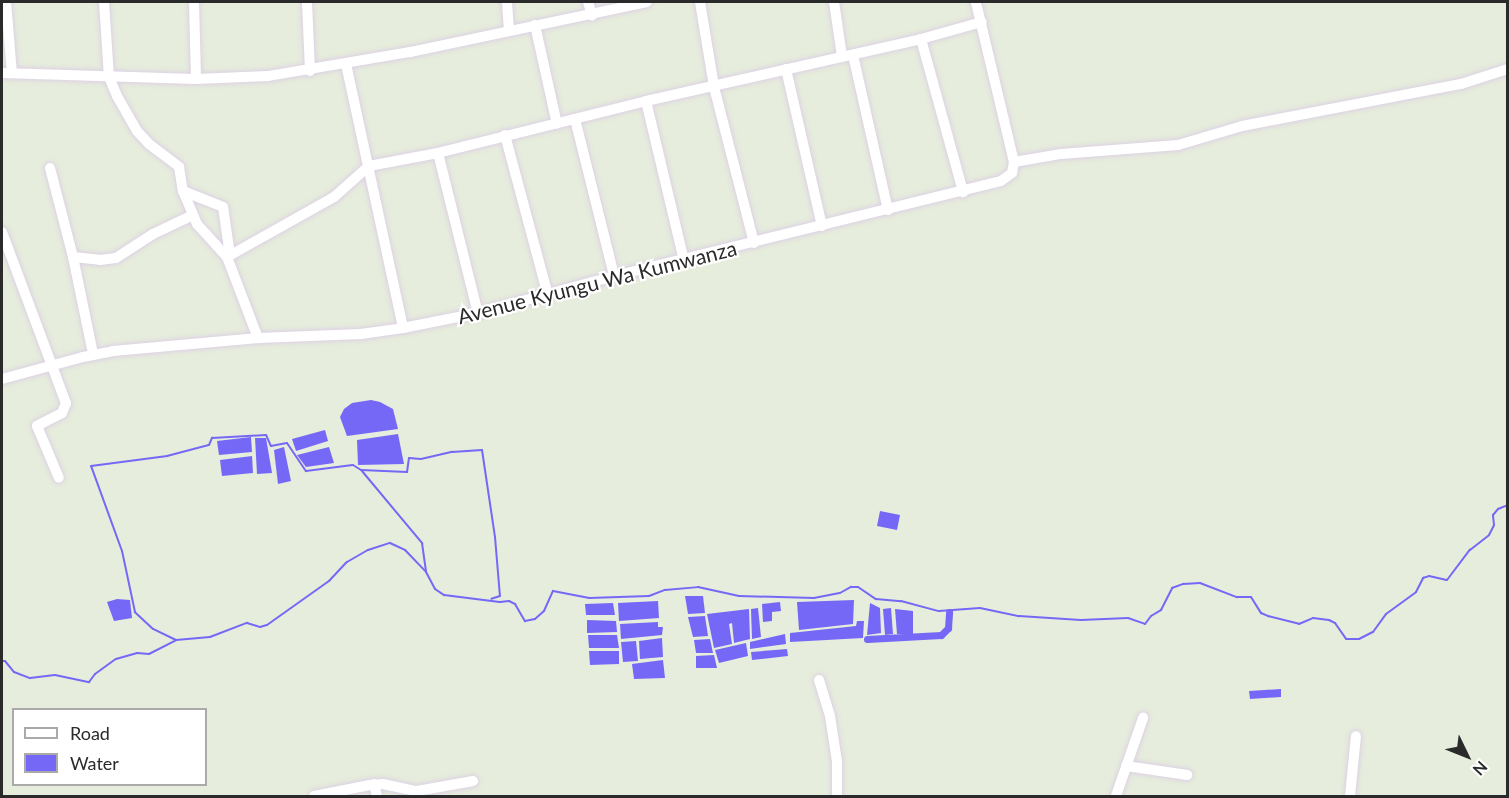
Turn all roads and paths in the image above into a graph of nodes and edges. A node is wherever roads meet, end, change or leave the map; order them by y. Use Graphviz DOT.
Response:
graph roads {
  1 [pos="6,2"];
  2 [pos="104,2"];
  3 [pos="195,2"];
  4 [pos="307,2"];
  5 [pos="507,2"];
  6 [pos="588,2"];
  7 [pos="647,2"];
  8 [pos="700,2"];
  9 [pos="834,2"];
  10 [pos="976,2"];
  11 [pos="592,15"];
  12 [pos="982,22"];
  13 [pos="535,25"];
  14 [pos="508,31"];
  15 [pos="921,39"];
  16 [pos="848,56"];
  17 [pos="346,64"];
  18 [pos="786,69"];
  19 [pos="1508,69"];
  20 [pos="310,71"];
  21 [pos="7,73"];
  22 [pos="109,77"];
  23 [pos="196,79"];
  24 [pos="714,87"];
  25 [pos="646,101"];
  26 [pos="575,119"];
  27 [pos="557,123"];
  28 [pos="506,135"];
  29 [pos="438,153"];
  30 [pos="1014,162"];
  31 [pos="369,166"];
  32 [pos="50,168"];
  33 [pos="183,191"];
  34 [pos="963,192"];
  35 [pos="888,210"];
  36 [pos="193,216"];
  37 [pos="822,226"];
  38 [pos="2,232"];
  39 [pos="754,243"];
  40 [pos="4,252"];
  41 [pos="229,256"];
  42 [pos="73,257"];
  43 [pos="684,260"];
  44 [pos="614,276"];
  45 [pos="548,295"];
  46 [pos="478,313"];
  47 [pos="403,328"];
  48 [pos="258,338"];
  49 [pos="93,354"];
  50 [pos="50,365"];
  51 [pos="2,379"];
  52 [pos="59,478"];
  53 [pos="819,680"];
  54 [pos="1143,718"];
  55 [pos="1356,736"];
  56 [pos="1126,766"];
  57 [pos="1187,775"];
  58 [pos="473,781"];
  59 [pos="374,784"];
  60 [pos="418,794"];
  61 [pos="314,796"];
  62 [pos="377,796"];
  63 [pos="837,796"];
  64 [pos="1116,796"];
  65 [pos="1350,796"];
  1 -- 21 [label="street"];
  2 -- 22 [label="street"];
  3 -- 23 [label="street"];
  4 -- 20 [label="street"];
  5 -- 14 [label="street"];
  6 -- 11 [label="street"];
  7 -- 11 [label="street"];
  8 -- 24 [label="street"];
  9 -- 16 [label="street"];
  10 -- 12 [label="street"];
  11 -- 13 [label="street"];
  12 -- 15 [label="street"];
  12 -- 30 [label="street"];
  13 -- 14 [label="street"];
  13 -- 27 [label="street"];
  14 -- 17 [label="street"];
  15 -- 16 [label="street"];
  15 -- 34 [label="street"];
  16 -- 18 [label="street"];
  16 -- 35 [label="street"];
  17 -- 20 [label="street"];
  17 -- 31 [label="street"];
  18 -- 24 [label="street"];
  18 -- 37 [label="street"];
  19 -- 30 [label="street"];
  20 -- 23 [label="street"];
  21 -- 22 [label="street"];
  22 -- 23 [label="street"];
  22 -- 33 [label="street"];
  24 -- 25 [label="street"];
  24 -- 39 [label="street"];
  25 -- 26 [label="street"];
  25 -- 43 [label="street"];
  26 -- 27 [label="street"];
  26 -- 44 [label="street"];
  27 -- 28 [label="street"];
  28 -- 29 [label="street"];
  28 -- 45 [label="street"];
  29 -- 31 [label="street"];
  29 -- 46 [label="street"];
  30 -- 34 [label="street, Avenue Kyungu Wa Kumwanza"];
  31 -- 41 [label="street"];
  31 -- 47 [label="street"];
  32 -- 42 [label="street"];
  33 -- 36 [label="street"];
  33 -- 41 [label="street"];
  34 -- 35 [label="street, Avenue Kyungu Wa Kumwanza"];
  35 -- 37 [label="street, Avenue Kyungu Wa Kumwanza"];
  36 -- 41 [label="street"];
  36 -- 42 [label="street"];
  37 -- 39 [label="street, Avenue Kyungu Wa Kumwanza"];
  38 -- 40 [label="street"];
  39 -- 43 [label="street, Avenue Kyungu Wa Kumwanza"];
  40 -- 50 [label="street"];
  41 -- 48 [label="street"];
  42 -- 49 [label="street"];
  43 -- 44 [label="street, Avenue Kyungu Wa Kumwanza"];
  44 -- 45 [label="street, Avenue Kyungu Wa Kumwanza"];
  45 -- 46 [label="street, Avenue Kyungu Wa Kumwanza"];
  46 -- 47 [label="street, Avenue Kyungu Wa Kumwanza"];
  47 -- 48 [label="street, Avenue Kyungu Wa Kumwanza"];
  48 -- 49 [label="street, Avenue Kyungu Wa Kumwanza"];
  49 -- 50 [label="street, Avenue Kyungu Wa Kumwanza"];
  50 -- 51 [label="street, Avenue Kyungu Wa Kumwanza"];
  50 -- 52 [label="street"];
  53 -- 63 [label="street"];
  54 -- 56 [label="street"];
  55 -- 65 [label="street"];
  56 -- 57 [label="street"];
  56 -- 64 [label="street"];
  58 -- 60 [label="street"];
  59 -- 60 [label="street"];
  59 -- 61 [label="street"];
  59 -- 62 [label="street"];
}
